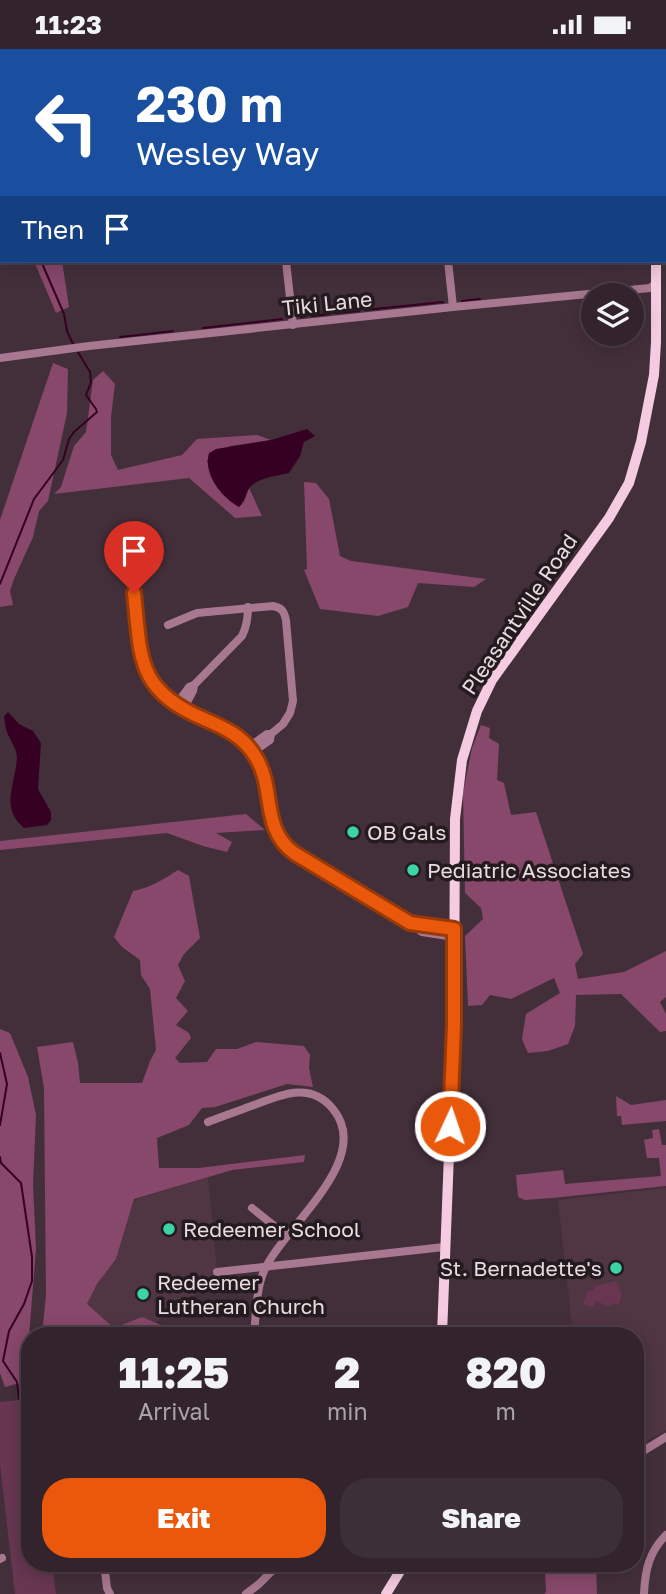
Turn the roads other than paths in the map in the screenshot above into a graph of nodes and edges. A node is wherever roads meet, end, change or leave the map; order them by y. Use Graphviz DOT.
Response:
graph roads {
  1 [pos="286,263"];
  2 [pos="448,263"];
  3 [pos="656,263"];
  4 [pos="656,283"];
  5 [pos="453,307"];
  6 [pos="293,325"];
  7 [pos="0,358"];
  8 [pos="134,593"];
  9 [pos="248,607"];
  10 [pos="168,625"];
  11 [pos="180,708"];
  12 [pos="251,749"];
  13 [pos="454,933"];
  14 [pos="208,1122"];
  15 [pos="252,1208"];
  16 [pos="287,1236"];
  17 [pos="444,1247"];
  18 [pos="266,1267"];
  19 [pos="217,1272"];
  20 [pos="255,1327"];
  21 [pos="442,1327"];
  22 [pos="666,1437"];
  23 [pos="644,1450"];
  24 [pos="666,1535"];
  25 [pos="106,1572"];
  26 [pos="271,1572"];
  27 [pos="399,1572"];
  28 [pos="110,1594"];
  29 [pos="246,1594"];
  30 [pos="386,1594"];
  31 [pos="644,1594"];
  1 -- 6 [label="street"];
  2 -- 5 [label="street"];
  3 -- 4 [label="main road, Pleasantville Road"];
  4 -- 5 [label="street, Tiki Lane"];
  4 -- 13 [label="main road, Pleasantville Road"];
  5 -- 6 [label="street, Tiki Lane"];
  6 -- 7 [label="street, Tiki Lane"];
  8 -- 11 [label="street"];
  9 -- 10 [label="street"];
  9 -- 11 [label="street"];
  9 -- 12 [label="street"];
  11 -- 12 [label="street"];
  12 -- 13 [label="street"];
  13 -- 17 [label="main road, Pleasantville Road"];
  14 -- 16 [label="street"];
  15 -- 16 [label="street"];
  16 -- 18 [label="street"];
  17 -- 18 [label="street"];
  17 -- 21 [label="main road, Pleasantville Road"];
  18 -- 19 [label="street"];
  18 -- 20 [label="street"];
  22 -- 23 [label="street"];
  24 -- 31 [label="street"];
  25 -- 28 [label="street"];
  26 -- 29 [label="street"];
  27 -- 30 [label="main road"];
}
